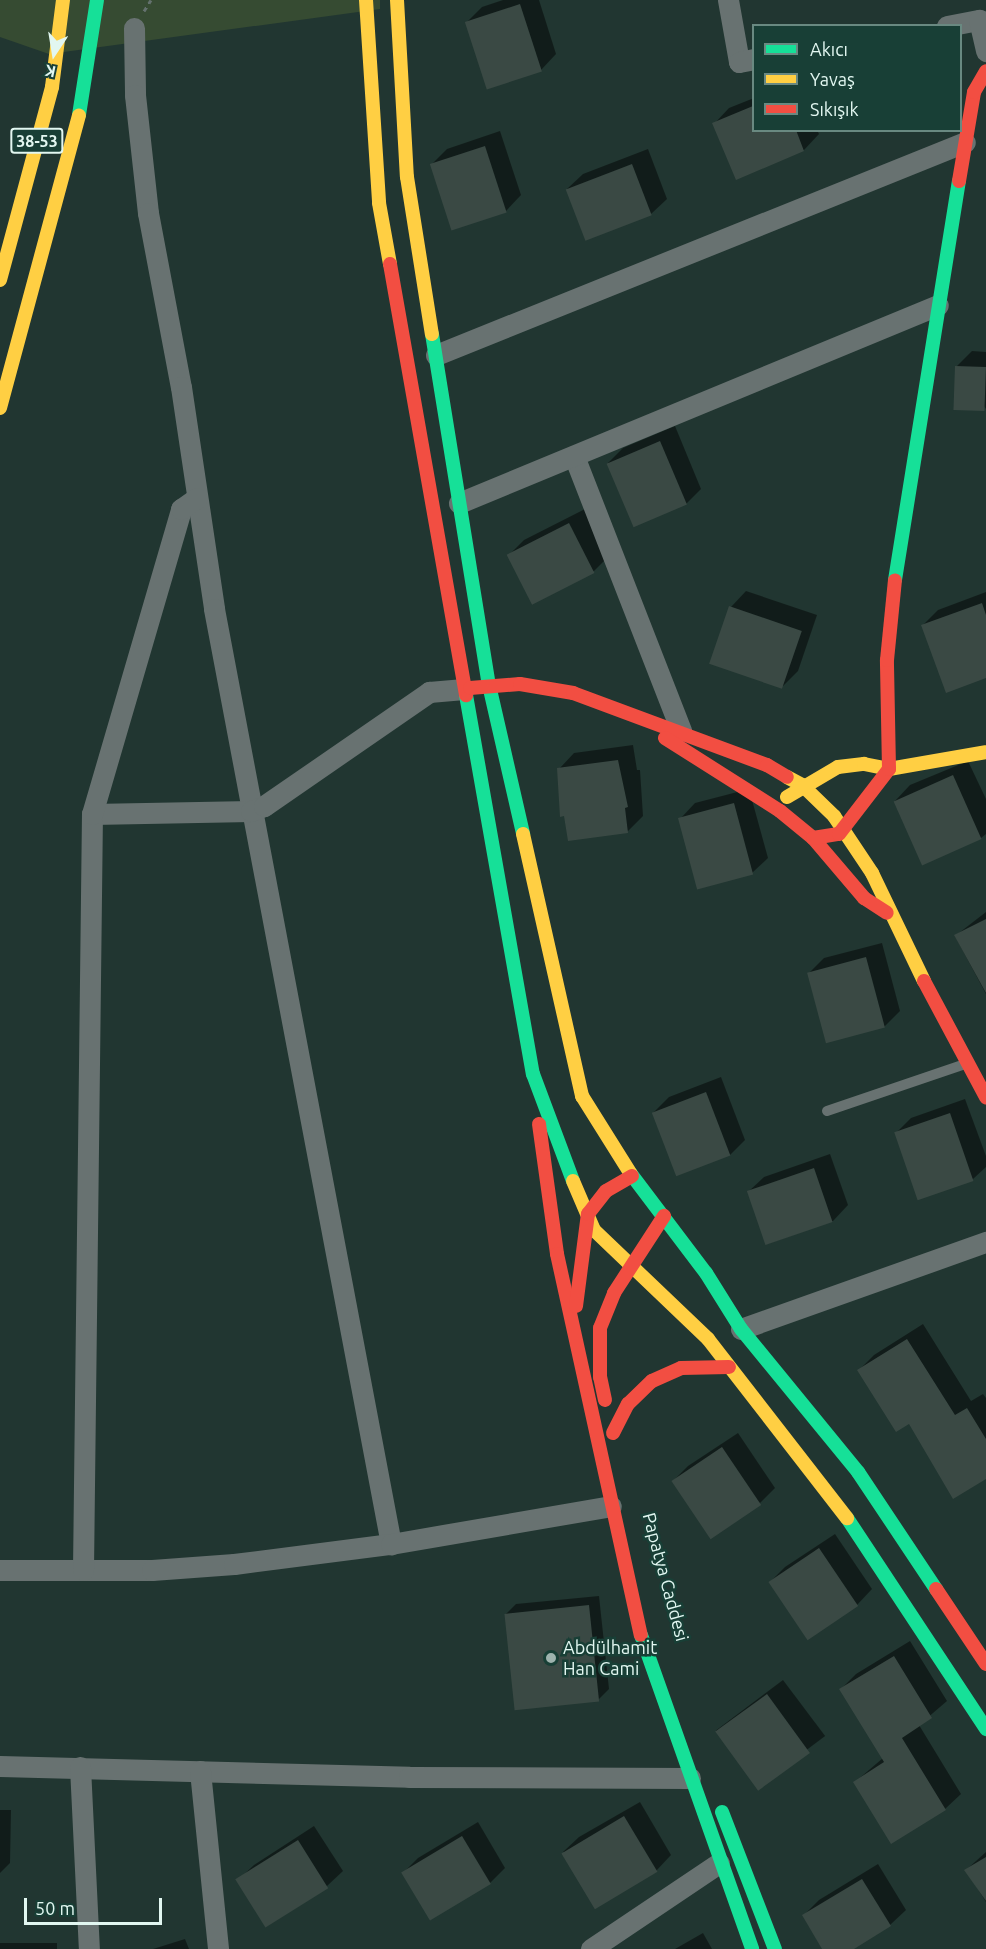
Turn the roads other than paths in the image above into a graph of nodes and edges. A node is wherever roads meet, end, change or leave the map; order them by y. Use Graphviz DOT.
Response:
graph roads {
  1 [pos="63,0"];
  2 [pos="97,0"];
  3 [pos="366,0"];
  4 [pos="397,0"];
  5 [pos="728,0"];
  6 [pos="958,24"];
  7 [pos="134,28"];
  8 [pos="986,51"];
  9 [pos="752,59"];
  10 [pos="986,71"];
  11 [pos="965,142"];
  12 [pos="0,280"];
  13 [pos="938,305"];
  14 [pos="436,355"];
  15 [pos="0,408"];
  16 [pos="574,456"];
  17 [pos="197,498"];
  18 [pos="459,504"];
  19 [pos="489,686"];
  20 [pos="465,689"];
  21 [pos="623,708"];
  22 [pos="681,731"];
  23 [pos="986,752"];
  24 [pos="889,769"];
  25 [pos="802,785"];
  26 [pos="251,811"];
  27 [pos="780,811"];
  28 [pos="92,814"];
  29 [pos="844,829"];
  30 [pos="813,838"];
  31 [pos="889,915"];
  32 [pos="967,1064"];
  33 [pos="533,1074"];
  34 [pos="986,1097"];
  35 [pos="826,1111"];
  36 [pos="632,1176"];
  37 [pos="588,1214"];
  38 [pos="664,1216"];
  39 [pos="986,1242"];
  40 [pos="632,1264"];
  41 [pos="741,1329"];
  42 [pos="573,1331"];
  43 [pos="729,1367"];
  44 [pos="611,1506"];
  45 [pos="391,1544"];
  46 [pos="0,1570"];
  47 [pos="83,1570"];
  48 [pos="978,1636"];
  49 [pos="986,1664"];
  50 [pos="986,1729"];
  51 [pos="0,1767"];
  52 [pos="80,1767"];
  53 [pos="200,1772"];
  54 [pos="690,1778"];
  55 [pos="718,1799"];
  56 [pos="738,1852"];
  57 [pos="719,1863"];
  58 [pos="89,1949"];
  59 [pos="218,1949"];
  60 [pos="591,1949"];
  61 [pos="752,1949"];
  62 [pos="775,1949"];
  1 -- 12 [label="street, 38-53"];
  2 -- 15 [label="street"];
  3 -- 20 [label="street"];
  4 -- 14 [label="street"];
  5 -- 9 [label="street"];
  6 -- 8 [label="street"];
  7 -- 17 [label="street"];
  10 -- 11 [label="street"];
  11 -- 13 [label="street"];
  11 -- 14 [label="street"];
  13 -- 16 [label="street"];
  13 -- 24 [label="street"];
  14 -- 18 [label="street"];
  16 -- 18 [label="street"];
  16 -- 22 [label="street"];
  17 -- 26 [label="street"];
  17 -- 28 [label="street"];
  18 -- 19 [label="street"];
  19 -- 20 [label="street"];
  19 -- 21 [label="street"];
  19 -- 36 [label="street"];
  20 -- 26 [label="street"];
  20 -- 33 [label="street"];
  21 -- 22 [label="street"];
  21 -- 27 [label="street"];
  22 -- 25 [label="street"];
  23 -- 24 [label="street"];
  24 -- 25 [label="street"];
  24 -- 29 [label="street"];
  25 -- 27 [label="street"];
  25 -- 29 [label="street"];
  26 -- 28 [label="street"];
  26 -- 45 [label="street"];
  27 -- 30 [label="street"];
  28 -- 47 [label="street"];
  29 -- 30 [label="street"];
  29 -- 31 [label="street"];
  30 -- 31 [label="street"];
  31 -- 32 [label="street"];
  32 -- 34 [label="street"];
  32 -- 35 [label="lane"];
  33 -- 37 [label="street"];
  33 -- 42 [label="street, Papatya Caddesi"];
  36 -- 37 [label="street"];
  36 -- 38 [label="street"];
  37 -- 40 [label="street"];
  37 -- 42 [label="street"];
  38 -- 40 [label="street"];
  38 -- 41 [label="street"];
  39 -- 41 [label="street"];
  40 -- 43 [label="street"];
  40 -- 43 [label="street"];
  41 -- 48 [label="street"];
  42 -- 44 [label="street, Papatya Caddesi"];
  43 -- 50 [label="street"];
  44 -- 45 [label="street"];
  44 -- 54 [label="street, Papatya Caddesi"];
  45 -- 47 [label="street"];
  46 -- 47 [label="street"];
  48 -- 49 [label="street"];
  51 -- 52 [label="street"];
  52 -- 53 [label="street"];
  52 -- 58 [label="street"];
  53 -- 54 [label="street"];
  53 -- 59 [label="street"];
  54 -- 57 [label="street, Papatya Caddesi"];
  55 -- 56 [label="street"];
  56 -- 57 [label="street"];
  56 -- 62 [label="street"];
  57 -- 60 [label="street"];
  57 -- 61 [label="street, Papatya Caddesi"];
}
